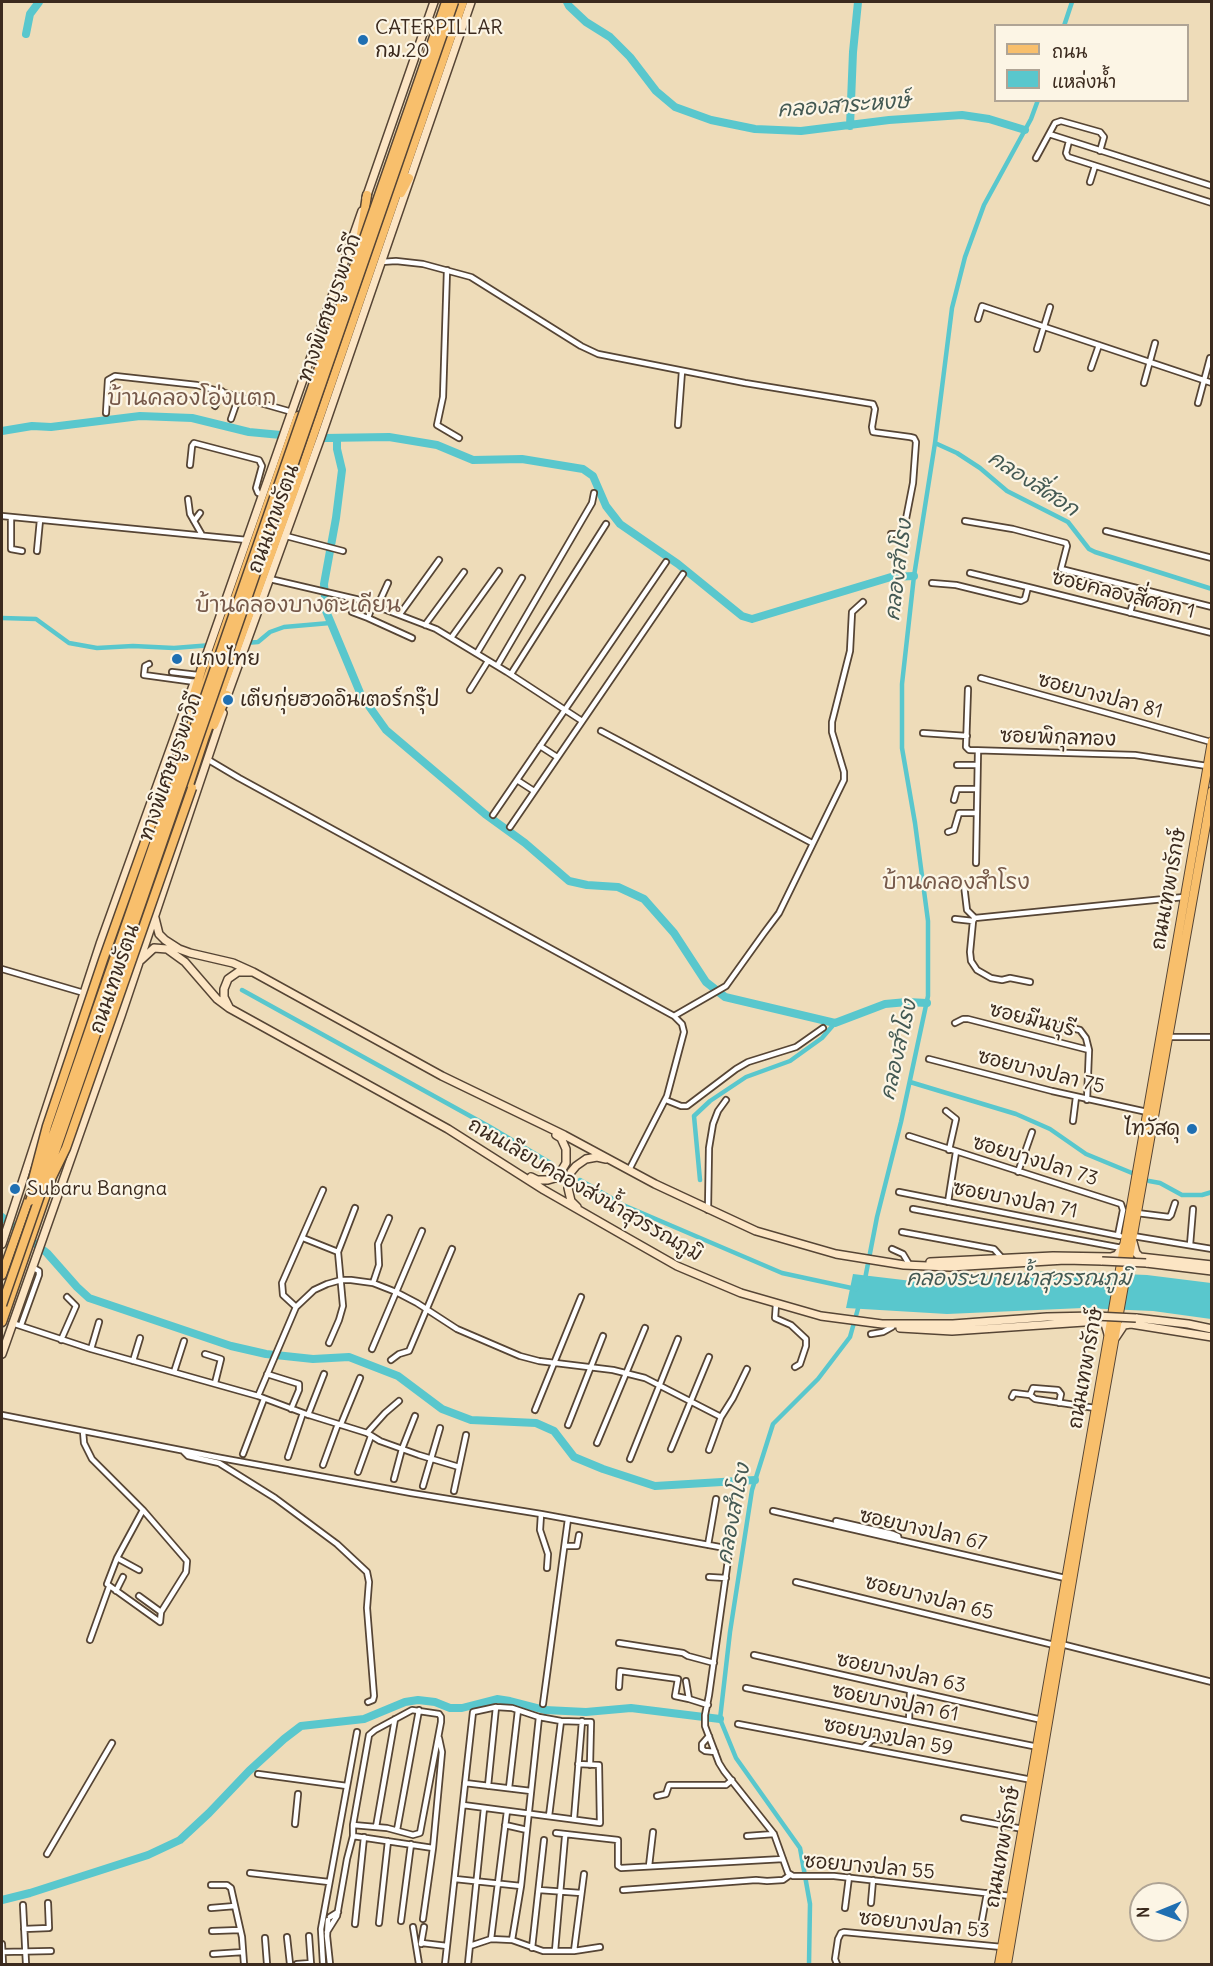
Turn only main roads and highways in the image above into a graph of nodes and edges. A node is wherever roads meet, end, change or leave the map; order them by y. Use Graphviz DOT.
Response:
graph roads {
  1 [pos="434,2"];
  2 [pos="444,2"];
  3 [pos="454,2"];
  4 [pos="463,2"];
  5 [pos="471,2"];
  6 [pos="409,178"];
  7 [pos="367,195"];
  8 [pos="386,223"];
  9 [pos="360,242"];
  10 [pos="204,661"];
  11 [pos="227,695"];
  12 [pos="1211,742"];
  13 [pos="1212,791"];
  14 [pos="1195,862"];
  15 [pos="128,909"];
  16 [pos="151,916"];
  17 [pos="139,962"];
  18 [pos="253,972"];
  19 [pos="229,1008"];
  20 [pos="53,1125"];
  21 [pos="548,1127"];
  22 [pos="38,1135"];
  23 [pos="613,1160"];
  24 [pos="505,1165"];
  25 [pos="34,1202"];
  26 [pos="584,1213"];
  27 [pos="4,1228"];
  28 [pos="1126,1240"];
  29 [pos="2,1244"];
  30 [pos="904,1264"];
  31 [pos="1212,1265"];
  32 [pos="1212,1271"];
  33 [pos="2,1275"];
  34 [pos="2,1283"];
  35 [pos="2,1305"];
  36 [pos="2,1322"];
  37 [pos="886,1325"];
  38 [pos="1212,1329"];
  39 [pos="1212,1336"];
  40 [pos="1112,1337"];
  41 [pos="2,1354"];
  42 [pos="1057,1644"];
  43 [pos="1040,1748"];
  44 [pos="999,1965"];
  45 [pos="1007,1965"];
  1 -- 7 [label="main road, ถนนเทพรัตน"];
  2 -- 9 [label="highway, ถนนเทพรัตน"];
  2 -- 25 [label="highway, ทางพิเศษบูรพาวิถี, bridge"];
  3 -- 25 [label="highway, ทางพิเศษบูรพาวิถี, bridge"];
  4 -- 8 [label="highway, ถนนเทพรัตน"];
  5 -- 6 [label="main road, ถนนเทพรัตน"];
  6 -- 8 [label="highway"];
  6 -- 11 [label="main road, ถนนเทพรัตน"];
  7 -- 9 [label="highway"];
  7 -- 10 [label="main road, ถนนเทพรัตน"];
  8 -- 16 [label="highway, ถนนเทพรัตน"];
  9 -- 15 [label="highway, ถนนเทพรัตน"];
  10 -- 22 [label="main road, ถนนเทพรัตน"];
  10 -- 25 [label="highway, bridge"];
  11 -- 16 [label="main road, ถนนเทพรัตน"];
  11 -- 25 [label="highway, bridge"];
  12 -- 14 [label="main road, ถนนเทพารักษ์"];
  13 -- 14 [label="main road, ถนนเทพารักษ์"];
  14 -- 28 [label="main road, ถนนเทพารักษ์"];
  14 -- 28 [label="main road, ถนนเทพารักษ์"];
  15 -- 16 [label="highway"];
  15 -- 20 [label="highway, ถนนเทพรัตน"];
  16 -- 17 [label="main road, ถนนเทพรัตน"];
  16 -- 18 [label="main road, ถนนเลียบคลองส่งน้ำสุวรรณภูมิ"];
  16 -- 36 [label="highway, ถนนเทพรัตน"];
  17 -- 19 [label="main road, ถนนเลียบคลองส่งน้ำสุวรรณภูมิ"];
  17 -- 41 [label="main road, ถนนเทพรัตน"];
  18 -- 19 [label="main road"];
  18 -- 21 [label="main road, ถนนเลียบคลองส่งน้ำสุวรรณภูมิ"];
  19 -- 24 [label="main road, ถนนเลียบคลองส่งน้ำสุวรรณภูมิ"];
  20 -- 22 [label="main road"];
  20 -- 33 [label="highway, ถนนเทพรัตน"];
  21 -- 23 [label="main road, ถนนเลียบคลองส่งน้ำสุวรรณภูมิ"];
  21 -- 24 [label="main road"];
  22 -- 27 [label="main road, ถนนเทพรัตน"];
  23 -- 26 [label="main road"];
  23 -- 30 [label="main road, ถนนเลียบคลองส่งน้ำสุวรรณภูมิ"];
  24 -- 26 [label="main road, ถนนเลียบคลองส่งน้ำสุวรรณภูมิ"];
  25 -- 34 [label="highway, ทางพิเศษบูรพาวิถี"];
  25 -- 35 [label="highway, ทางพิเศษบูรพาวิถี, bridge"];
  26 -- 37 [label="main road, ถนนเลียบคลองส่งน้ำสุวรรณภูมิ"];
  27 -- 29 [label="main road, ถนนเทพรัตน"];
  28 -- 30 [label="main road"];
  28 -- 31 [label="main road"];
  28 -- 40 [label="main road, ถนนเทพารักษ์, bridge"];
  30 -- 32 [label="main road, ถนนเลียบคลองส่งน้ำสุวรรณภูมิ, bridge"];
  37 -- 38 [label="main road, ถนนเลียบคลองส่งน้ำสุวรรณภูมิ, bridge"];
  37 -- 40 [label="main road"];
  39 -- 40 [label="main road"];
  40 -- 42 [label="main road, ถนนเทพารักษ์"];
  40 -- 42 [label="main road, ถนนเทพารักษ์"];
  42 -- 43 [label="main road, ถนนเทพารักษ์"];
  42 -- 43 [label="main road, ถนนเทพารักษ์"];
  43 -- 44 [label="main road, ถนนเทพารักษ์"];
  43 -- 45 [label="main road, ถนนเทพารักษ์"];
}
